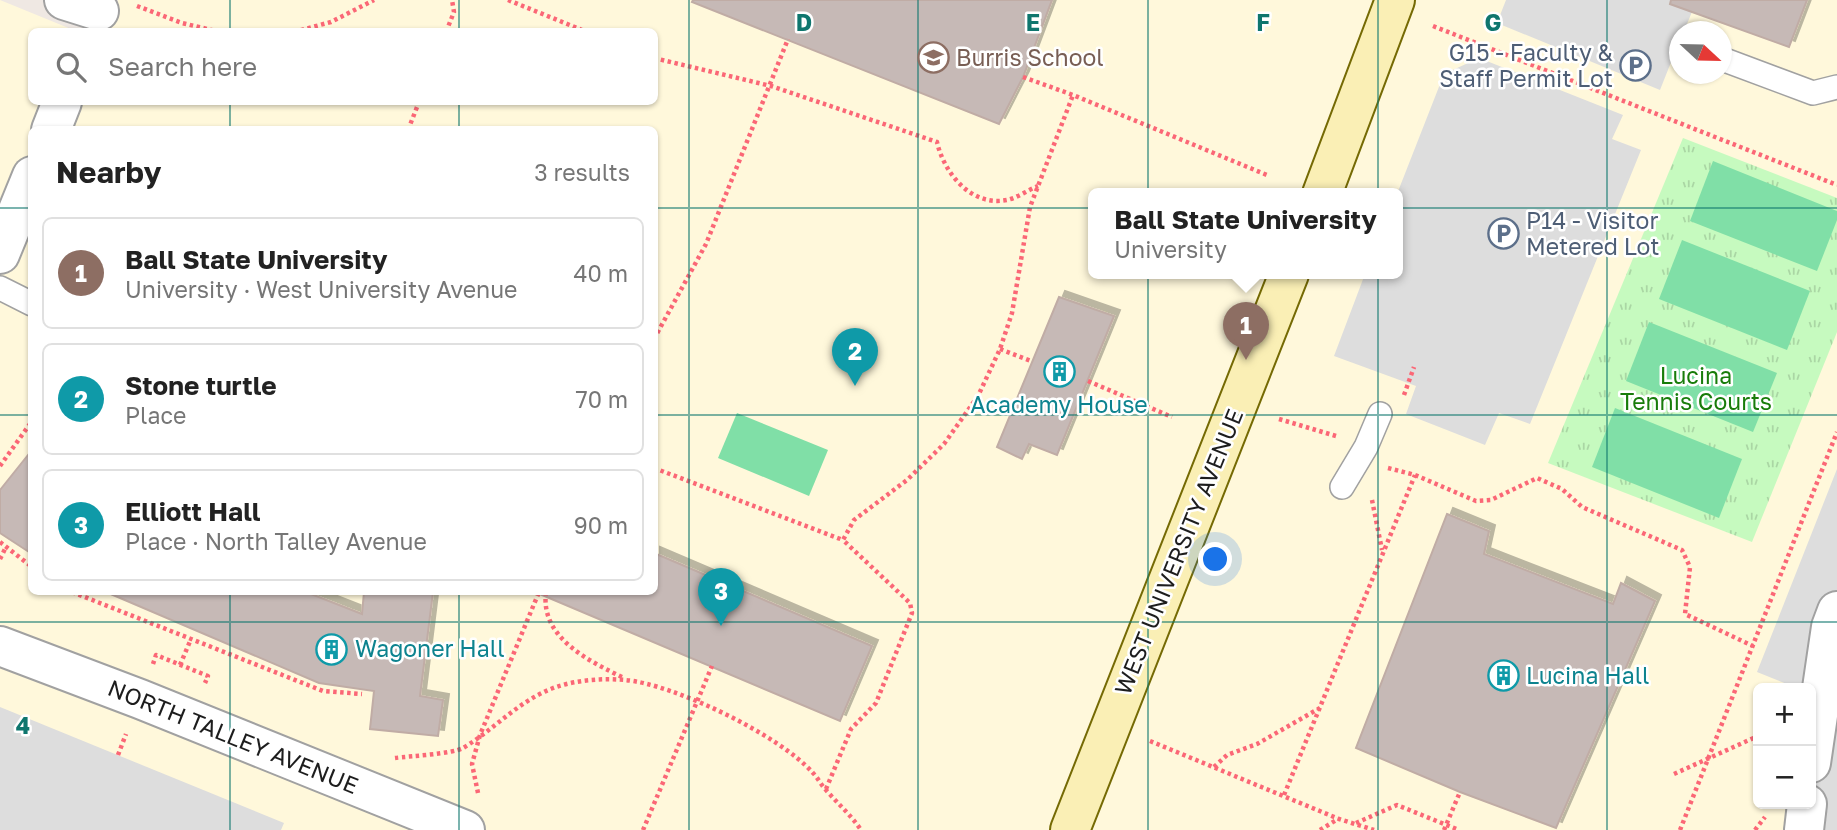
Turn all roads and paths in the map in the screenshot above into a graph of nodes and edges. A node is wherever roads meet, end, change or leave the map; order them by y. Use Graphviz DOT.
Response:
graph roads {
  1 [pos="374,0"];
  2 [pos="452,0"];
  3 [pos="508,0"];
  4 [pos="1395,0"];
  5 [pos="89,10"];
  6 [pos="1433,26"];
  7 [pos="203,28"];
  8 [pos="309,28"];
  9 [pos="448,28"];
  10 [pos="577,28"];
  11 [pos="788,39"];
  12 [pos="658,59"];
  13 [pos="1732,63"];
  14 [pos="1023,77"];
  15 [pos="771,86"];
  16 [pos="1837,87"];
  17 [pos="1073,95"];
  18 [pos="61,105"];
  19 [pos="418,105"];
  20 [pos="53,126"];
  21 [pos="410,126"];
  22 [pos="1267,175"];
  23 [pos="1039,185"];
  24 [pos="1837,185"];
  25 [pos="28,186"];
  26 [pos="1324,188"];
  27 [pos="0,254"];
  28 [pos="1288,279"];
  29 [pos="0,288"];
  30 [pos="28,302"];
  31 [pos="658,332"];
  32 [pos="1000,349"];
  33 [pos="1031,361"];
  34 [pos="1088,381"];
  35 [pos="1380,414"];
  36 [pos="1172,417"];
  37 [pos="1279,419"];
  38 [pos="28,427"];
  39 [pos="1837,432"];
  40 [pos="1366,447"];
  41 [pos="0,467"];
  42 [pos="658,470"];
  43 [pos="1415,475"];
  44 [pos="1342,487"];
  45 [pos="843,540"];
  46 [pos="0,542"];
  47 [pos="6,547"];
  48 [pos="0,558"];
  49 [pos="28,564"];
  50 [pos="80,595"];
  51 [pos="538,595"];
  52 [pos="546,595"];
  53 [pos="1837,611"];
  54 [pos="191,639"];
  55 [pos="0,646"];
  56 [pos="1753,646"];
  57 [pos="156,655"];
  58 [pos="180,665"];
  59 [pos="712,666"];
  60 [pos="208,676"];
  61 [pos="627,680"];
  62 [pos="362,694"];
  63 [pos="696,701"];
  64 [pos="1321,708"];
  65 [pos="480,735"];
  66 [pos="1753,738"];
  67 [pos="1150,741"];
  68 [pos="1814,746"];
  69 [pos="1707,758"];
  70 [pos="1214,766"];
  71 [pos="1674,774"];
  72 [pos="356,787"];
  73 [pos="825,790"];
  74 [pos="1460,792"];
  75 [pos="1284,795"];
  76 [pos="1806,809"];
  77 [pos="472,816"];
  78 [pos="1339,819"];
  79 [pos="422,822"];
  80 [pos="1356,823"];
  81 [pos="1445,827"];
  82 [pos="643,830"];
  83 [pos="861,830"];
  84 [pos="1070,830"];
  85 [pos="1320,830"];
  86 [pos="1374,830"];
  87 [pos="1458,830"];
  88 [pos="1680,830"];
  89 [pos="1804,830"];
  1 -- 8 [label="path"];
  2 -- 9 [label="path"];
  3 -- 10 [label="path"];
  4 -- 26 [label="street"];
  5 -- 7 [label="path"];
  6 -- 24 [label="path"];
  11 -- 15 [label="path"];
  12 -- 15 [label="path"];
  13 -- 16 [label="lane"];
  14 -- 17 [label="path"];
  15 -- 23 [label="path"];
  15 -- 31 [label="path"];
  17 -- 22 [label="path"];
  17 -- 23 [label="path"];
  18 -- 20 [label="street"];
  19 -- 21 [label="path"];
  23 -- 32 [label="path"];
  25 -- 27 [label="street"];
  28 -- 84 [label="street, WEST UNIVERSITY AVENUE"];
  29 -- 30 [label="lane"];
  32 -- 33 [label="path"];
  32 -- 45 [label="path"];
  34 -- 36 [label="path"];
  35 -- 40 [label="lane"];
  37 -- 40 [label="path"];
  38 -- 41 [label="path"];
  39 -- 56 [label="path"];
  40 -- 43 [label="path"];
  40 -- 44 [label="lane"];
  42 -- 45 [label="path"];
  43 -- 56 [label="path"];
  43 -- 64 [label="path"];
  45 -- 73 [label="path"];
  46 -- 47 [label="path"];
  47 -- 48 [label="path"];
  47 -- 49 [label="path"];
  50 -- 54 [label="path"];
  51 -- 65 [label="path"];
  52 -- 61 [label="path"];
  53 -- 68 [label="street"];
  54 -- 58 [label="path"];
  54 -- 62 [label="path"];
  55 -- 72 [label="street, NORTH TALLEY AVENUE"];
  56 -- 69 [label="path"];
  57 -- 58 [label="path"];
  58 -- 60 [label="path"];
  59 -- 63 [label="path"];
  61 -- 63 [label="path"];
  61 -- 65 [label="path"];
  63 -- 73 [label="path"];
  63 -- 82 [label="path"];
  64 -- 70 [label="path"];
  64 -- 75 [label="path"];
  65 -- 72 [label="path"];
  65 -- 77 [label="path"];
  66 -- 69 [label="path"];
  67 -- 70 [label="path"];
  69 -- 71 [label="path"];
  69 -- 88 [label="path"];
  70 -- 75 [label="path"];
  72 -- 79 [label="street, NORTH TALLEY AVENUE"];
  73 -- 83 [label="path"];
  74 -- 81 [label="path"];
  75 -- 78 [label="path"];
  76 -- 89 [label="street"];
  77 -- 79 [label="street, NORTH TALLEY AVENUE"];
  78 -- 80 [label="path"];
  78 -- 85 [label="path"];
  80 -- 81 [label="path"];
  80 -- 86 [label="path"];
  81 -- 87 [label="path"];
}
